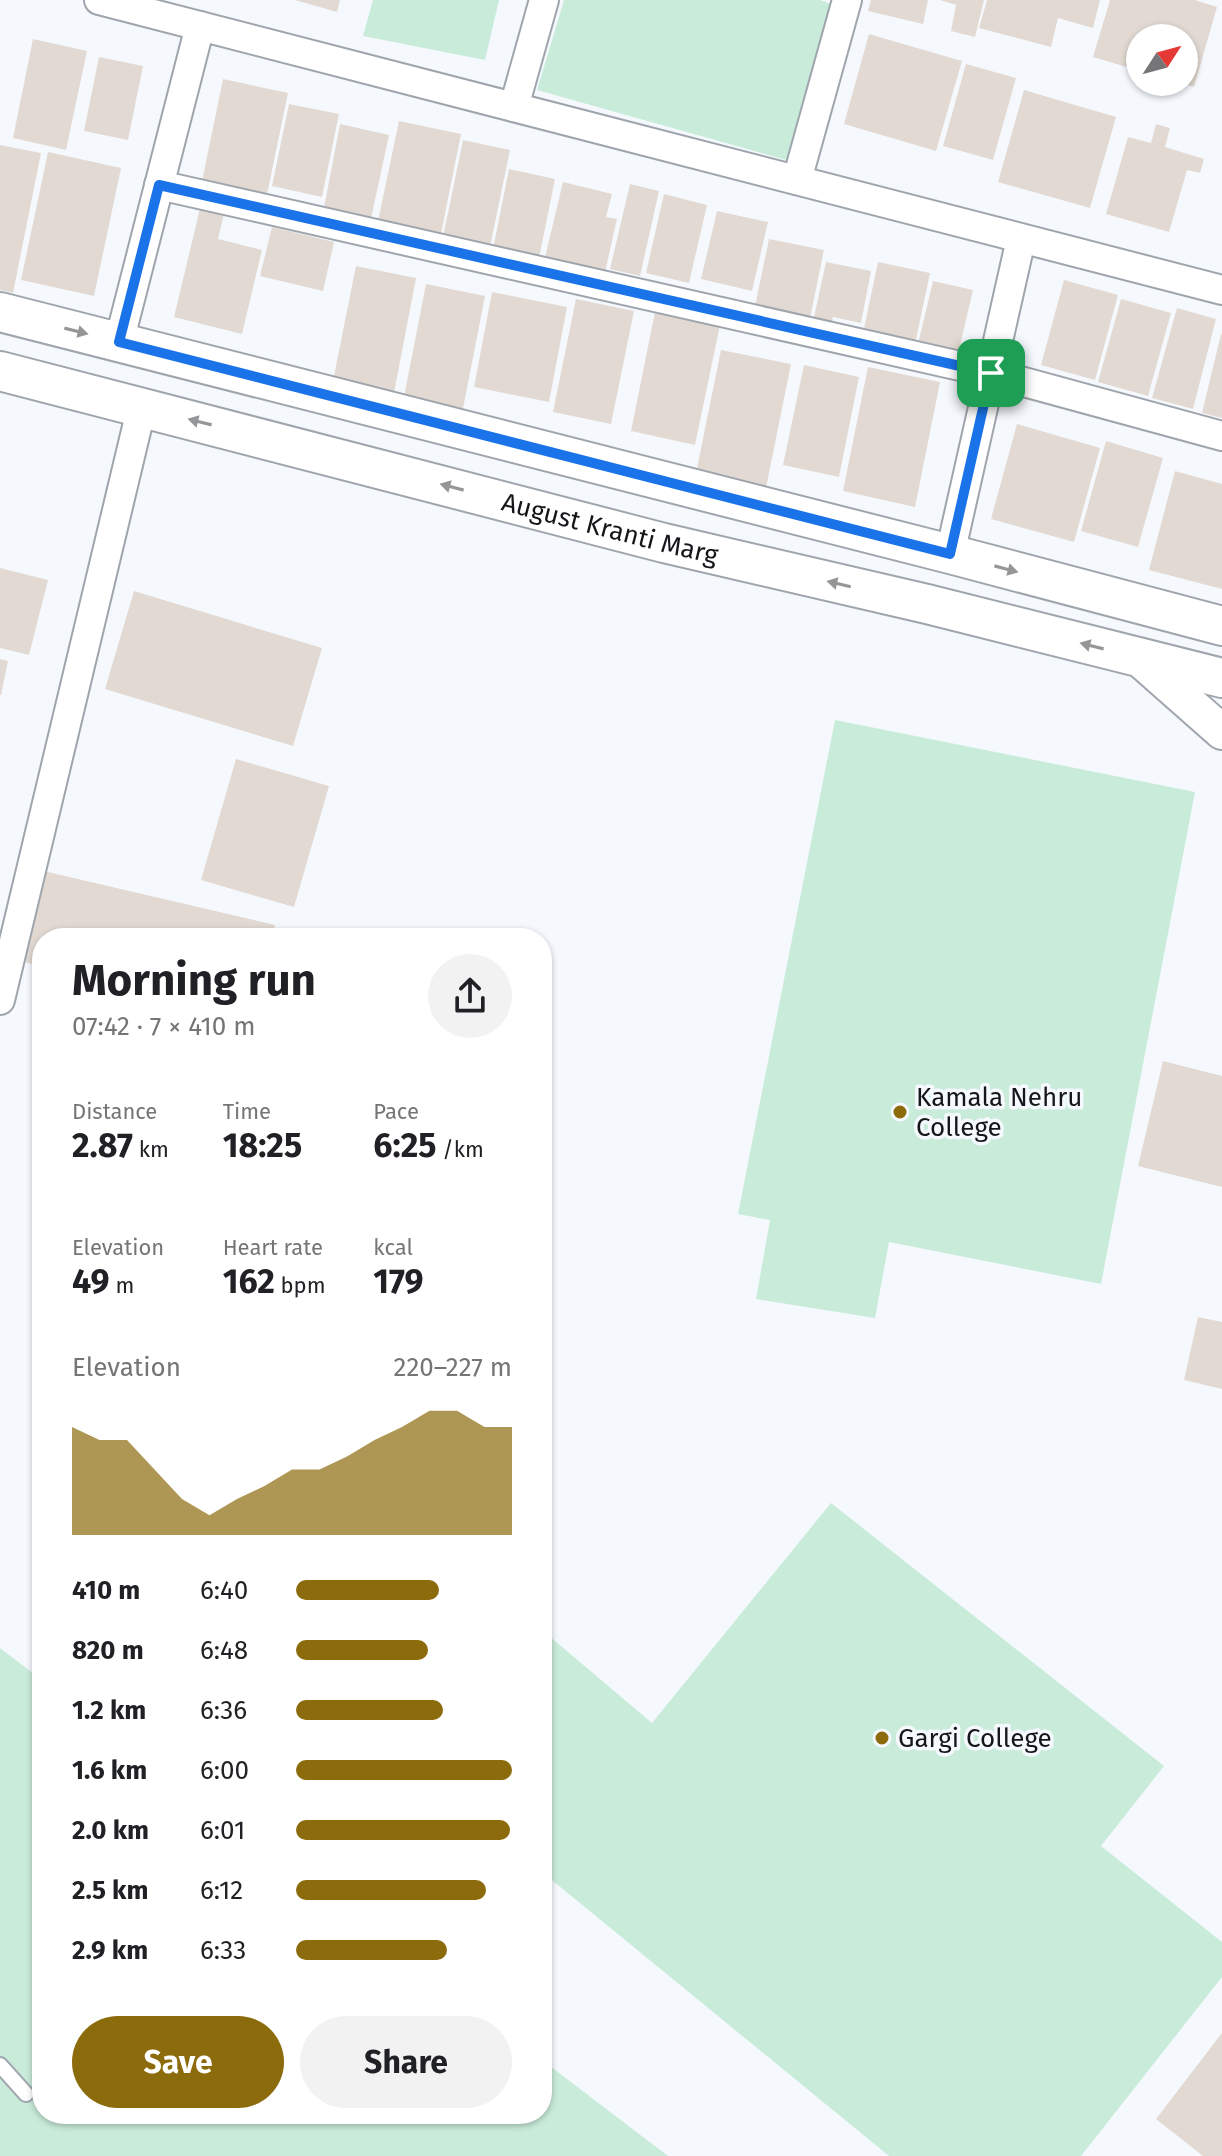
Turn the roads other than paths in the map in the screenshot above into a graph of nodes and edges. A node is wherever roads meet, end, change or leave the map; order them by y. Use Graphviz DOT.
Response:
graph roads {
  1 [pos="99,0"];
  2 [pos="544,0"];
  3 [pos="847,0"];
  4 [pos="200,26"];
  5 [pos="514,107"];
  6 [pos="797,180"];
  7 [pos="159,185"];
  8 [pos="1021,239"];
  9 [pos="1222,290"];
  10 [pos="0,312"];
  11 [pos="119,342"];
  12 [pos="0,371"];
  13 [pos="991,373"];
  14 [pos="142,406"];
  15 [pos="1222,436"];
  16 [pos="950,554"];
  17 [pos="1222,626"];
  18 [pos="1137,657"];
  19 [pos="1222,678"];
  20 [pos="1222,732"];
  21 [pos="0,1000"];
  22 [pos="0,2065"];
  23 [pos="26,2094"];
  1 -- 4 [label="street"];
  2 -- 5 [label="street"];
  3 -- 6 [label="street"];
  4 -- 5 [label="street"];
  4 -- 7 [label="street"];
  5 -- 6 [label="street"];
  6 -- 8 [label="street"];
  7 -- 11 [label="street"];
  7 -- 13 [label="street"];
  8 -- 9 [label="street"];
  8 -- 13 [label="street"];
  10 -- 11 [label="main road, one-way"];
  11 -- 16 [label="main road"];
  12 -- 14 [label="main road, August Kranti Marg"];
  13 -- 15 [label="street"];
  13 -- 16 [label="street"];
  18 -- 14 [label="main road, August Kranti Marg, one-way"];
  14 -- 21 [label="street"];
  16 -- 17 [label="main road, one-way"];
  18 -- 19 [label="main road, August Kranti Marg"];
  18 -- 20 [label="street"];
  22 -- 23 [label="lane"];
}
